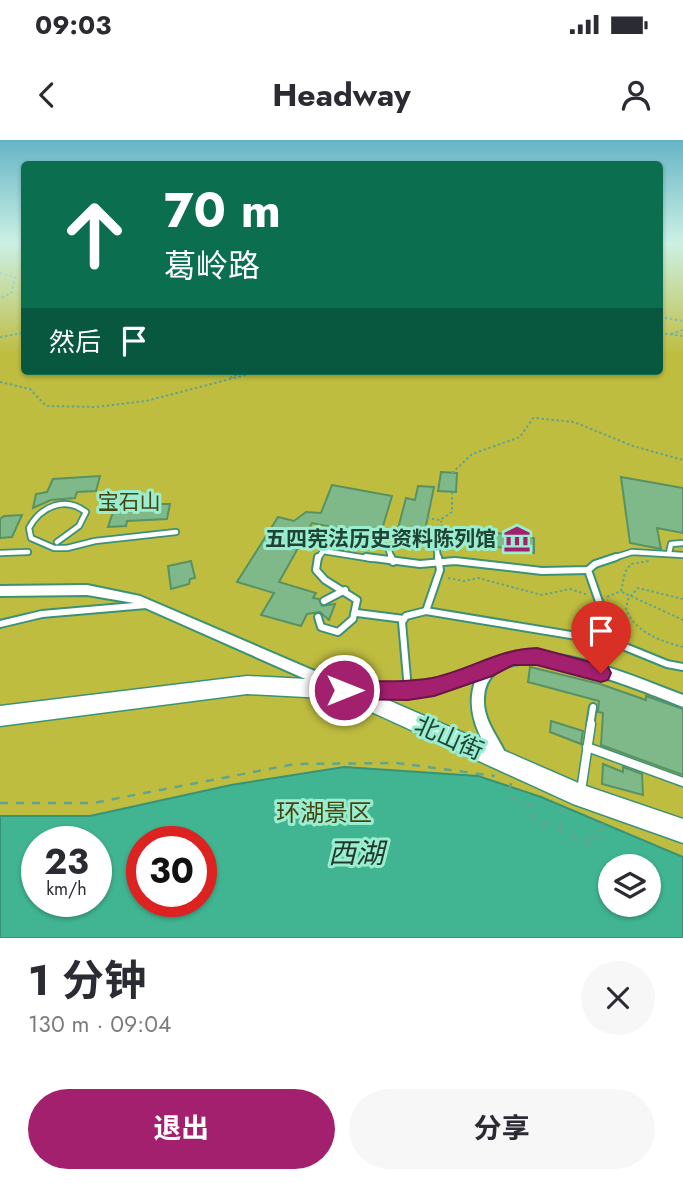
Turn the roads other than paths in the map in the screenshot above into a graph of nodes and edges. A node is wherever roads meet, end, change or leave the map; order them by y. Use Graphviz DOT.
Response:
graph roads {
  1 [pos="176,532"];
  2 [pos="360,537"];
  3 [pos="375,540"];
  4 [pos="57,542"];
  5 [pos="683,543"];
  6 [pos="436,544"];
  7 [pos="329,550"];
  8 [pos="28,552"];
  9 [pos="0,553"];
  10 [pos="669,553"];
  11 [pos="683,555"];
  12 [pos="393,562"];
  13 [pos="440,562"];
  14 [pos="588,570"];
  15 [pos="345,590"];
  16 [pos="0,592"];
  17 [pos="324,601"];
  18 [pos="149,605"];
  19 [pos="426,611"];
  20 [pos="357,613"];
  21 [pos="318,617"];
  22 [pos="404,619"];
  23 [pos="0,624"];
  24 [pos="613,642"];
  25 [pos="683,667"];
  26 [pos="485,670"];
  27 [pos="344,690"];
  28 [pos="408,690"];
  29 [pos="683,701"];
  30 [pos="593,707"];
  31 [pos="0,716"];
  32 [pos="587,747"];
  33 [pos="504,774"];
  34 [pos="683,782"];
  35 [pos="573,798"];
  36 [pos="683,831"];
  1 -- 4 [label="lane"];
  2 -- 7 [label="lane"];
  3 -- 12 [label="lane"];
  5 -- 10 [label="lane"];
  6 -- 13 [label="lane"];
  7 -- 12 [label="lane"];
  7 -- 15 [label="lane"];
  8 -- 9 [label="lane"];
  10 -- 11 [label="lane"];
  10 -- 14 [label="lane"];
  12 -- 13 [label="lane"];
  13 -- 14 [label="lane"];
  13 -- 19 [label="lane"];
  14 -- 24 [label="lane"];
  15 -- 17 [label="lane"];
  15 -- 20 [label="lane"];
  16 -- 18 [label="street"];
  18 -- 23 [label="lane"];
  18 -- 27 [label="street"];
  19 -- 22 [label="lane"];
  19 -- 24 [label="lane"];
  20 -- 21 [label="lane"];
  20 -- 22 [label="lane"];
  22 -- 28 [label="lane"];
  24 -- 25 [label="lane"];
  26 -- 28 [label="street"];
  26 -- 29 [label="street"];
  26 -- 33 [label="street"];
  27 -- 28 [label="street"];
  27 -- 31 [label="main road, 北山街"];
  27 -- 33 [label="main road, 北山街"];
  30 -- 32 [label="lane"];
  32 -- 34 [label="lane"];
  32 -- 35 [label="lane"];
  33 -- 35 [label="main road, 北山街"];
  35 -- 36 [label="main road, 北山街"];
}
